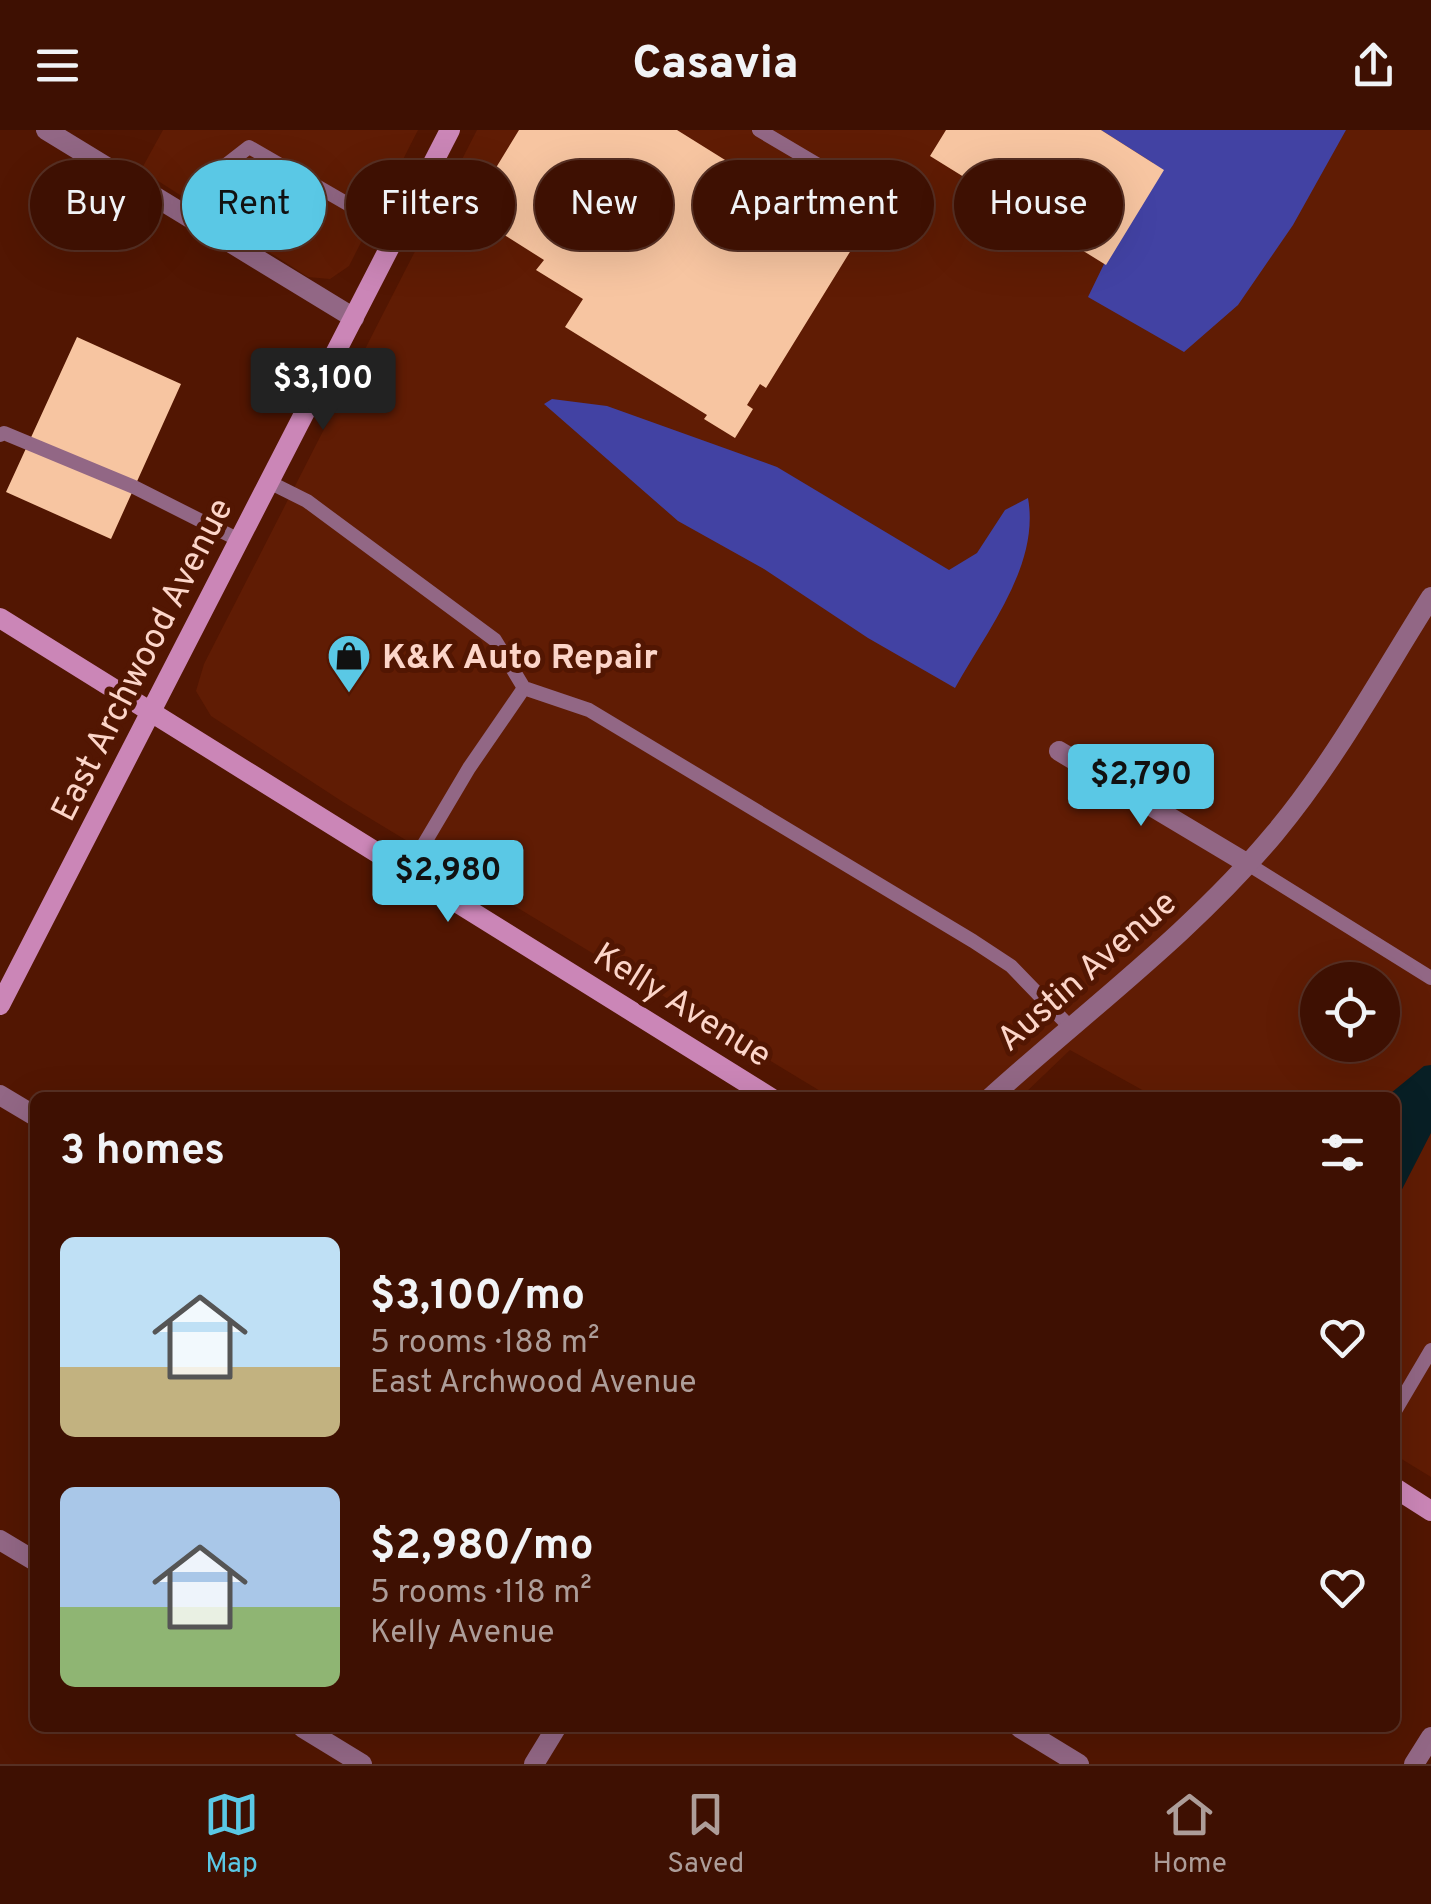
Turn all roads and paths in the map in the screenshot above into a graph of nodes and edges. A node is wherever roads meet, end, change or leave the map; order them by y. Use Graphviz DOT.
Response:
graph roads {
  1 [pos="46,130"];
  2 [pos="450,130"];
  3 [pos="759,130"];
  4 [pos="232,160"];
  5 [pos="272,160"];
  6 [pos="435,160"];
  7 [pos="811,160"];
  8 [pos="182,215"];
  9 [pos="241,250"];
  10 [pos="389,250"];
  11 [pos="354,318"];
  12 [pos="0,435"];
  13 [pos="269,482"];
  14 [pos="239,540"];
  15 [pos="1431,597"];
  16 [pos="0,618"];
  17 [pos="524,688"];
  18 [pos="150,713"];
  19 [pos="1059,751"];
  20 [pos="1248,864"];
  21 [pos="408,870"];
  22 [pos="1431,978"];
  23 [pos="0,1005"];
  24 [pos="1069,1026"];
  25 [pos="761,1092"];
  26 [pos="997,1092"];
  27 [pos="0,1095"];
  28 [pos="30,1113"];
  29 [pos="1431,1350"];
  30 [pos="1400,1403"];
  31 [pos="1400,1491"];
  32 [pos="1431,1510"];
  33 [pos="0,1540"];
  34 [pos="30,1558"];
  35 [pos="310,1732"];
  36 [pos="554,1732"];
  37 [pos="1027,1732"];
  38 [pos="1431,1736"];
  39 [pos="362,1764"];
  40 [pos="534,1764"];
  41 [pos="1079,1764"];
  42 [pos="1414,1764"];
  1 -- 8 [label="street"];
  2 -- 6 [label="main road, East Archwood Avenue"];
  3 -- 7 [label="lane"];
  4 -- 5 [label="lane"];
  9 -- 11 [label="street"];
  10 -- 11 [label="main road, East Archwood Avenue"];
  11 -- 13 [label="main road, East Archwood Avenue"];
  12 -- 14 [label="lane"];
  13 -- 14 [label="main road, East Archwood Avenue"];
  13 -- 17 [label="lane"];
  14 -- 18 [label="main road, East Archwood Avenue"];
  15 -- 20 [label="street, Austin Avenue"];
  16 -- 18 [label="main road, Kelly Avenue"];
  17 -- 21 [label="lane"];
  17 -- 24 [label="lane"];
  18 -- 21 [label="main road, Kelly Avenue"];
  18 -- 23 [label="main road, East Archwood Avenue"];
  19 -- 20 [label="street"];
  20 -- 22 [label="lane"];
  20 -- 24 [label="street, Austin Avenue"];
  21 -- 25 [label="main road, Kelly Avenue"];
  24 -- 26 [label="street, Austin Avenue"];
  27 -- 28 [label="street"];
  29 -- 30 [label="lane"];
  31 -- 32 [label="main road"];
  33 -- 34 [label="street"];
  35 -- 39 [label="street"];
  36 -- 40 [label="street"];
  37 -- 41 [label="street"];
  38 -- 42 [label="street"];
}
